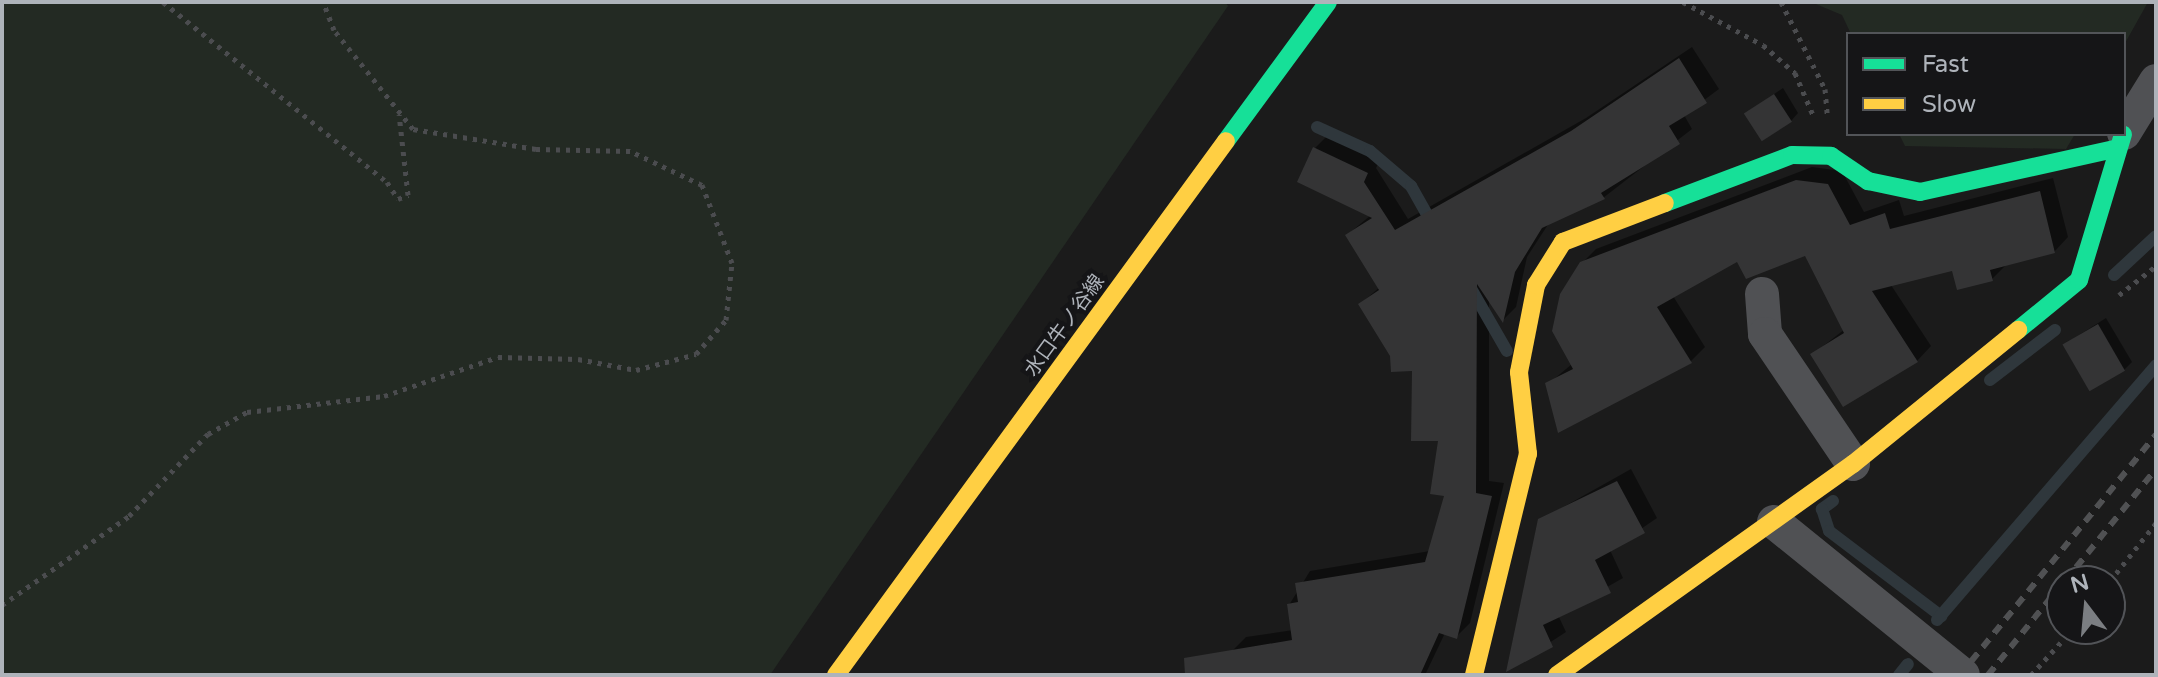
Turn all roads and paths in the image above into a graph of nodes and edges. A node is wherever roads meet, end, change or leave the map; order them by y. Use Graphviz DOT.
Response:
graph roads {
  1 [pos="163,2"];
  2 [pos="323,2"];
  3 [pos="1328,2"];
  4 [pos="1683,2"];
  5 [pos="1781,2"];
  6 [pos="2156,81"];
  7 [pos="399,113"];
  8 [pos="2126,129"];
  9 [pos="2120,139"];
  10 [pos="1831,156"];
  11 [pos="1762,294"];
  12 [pos="1853,464"];
  13 [pos="1774,522"];
  14 [pos="2156,523"];
  15 [pos="2123,565"];
  16 [pos="2,605"];
  17 [pos="2058,645"];
  18 [pos="836,675"];
  19 [pos="1474,675"];
  20 [pos="1557,675"];
  21 [pos="1963,675"];
  22 [pos="2031,675"];
  1 -- 7 [label="path"];
  2 -- 7 [label="path"];
  3 -- 18 [label="street, 水口牛ノ谷線"];
  4 -- 10 [label="path"];
  5 -- 10 [label="path"];
  6 -- 8 [label="street"];
  7 -- 16 [label="path"];
  9 -- 10 [label="street"];
  9 -- 12 [label="street"];
  10 -- 19 [label="street"];
  11 -- 12 [label="street"];
  12 -- 13 [label="street"];
  13 -- 20 [label="street"];
  13 -- 21 [label="street"];
  14 -- 15 [label="path"];
  17 -- 22 [label="path"];
}
